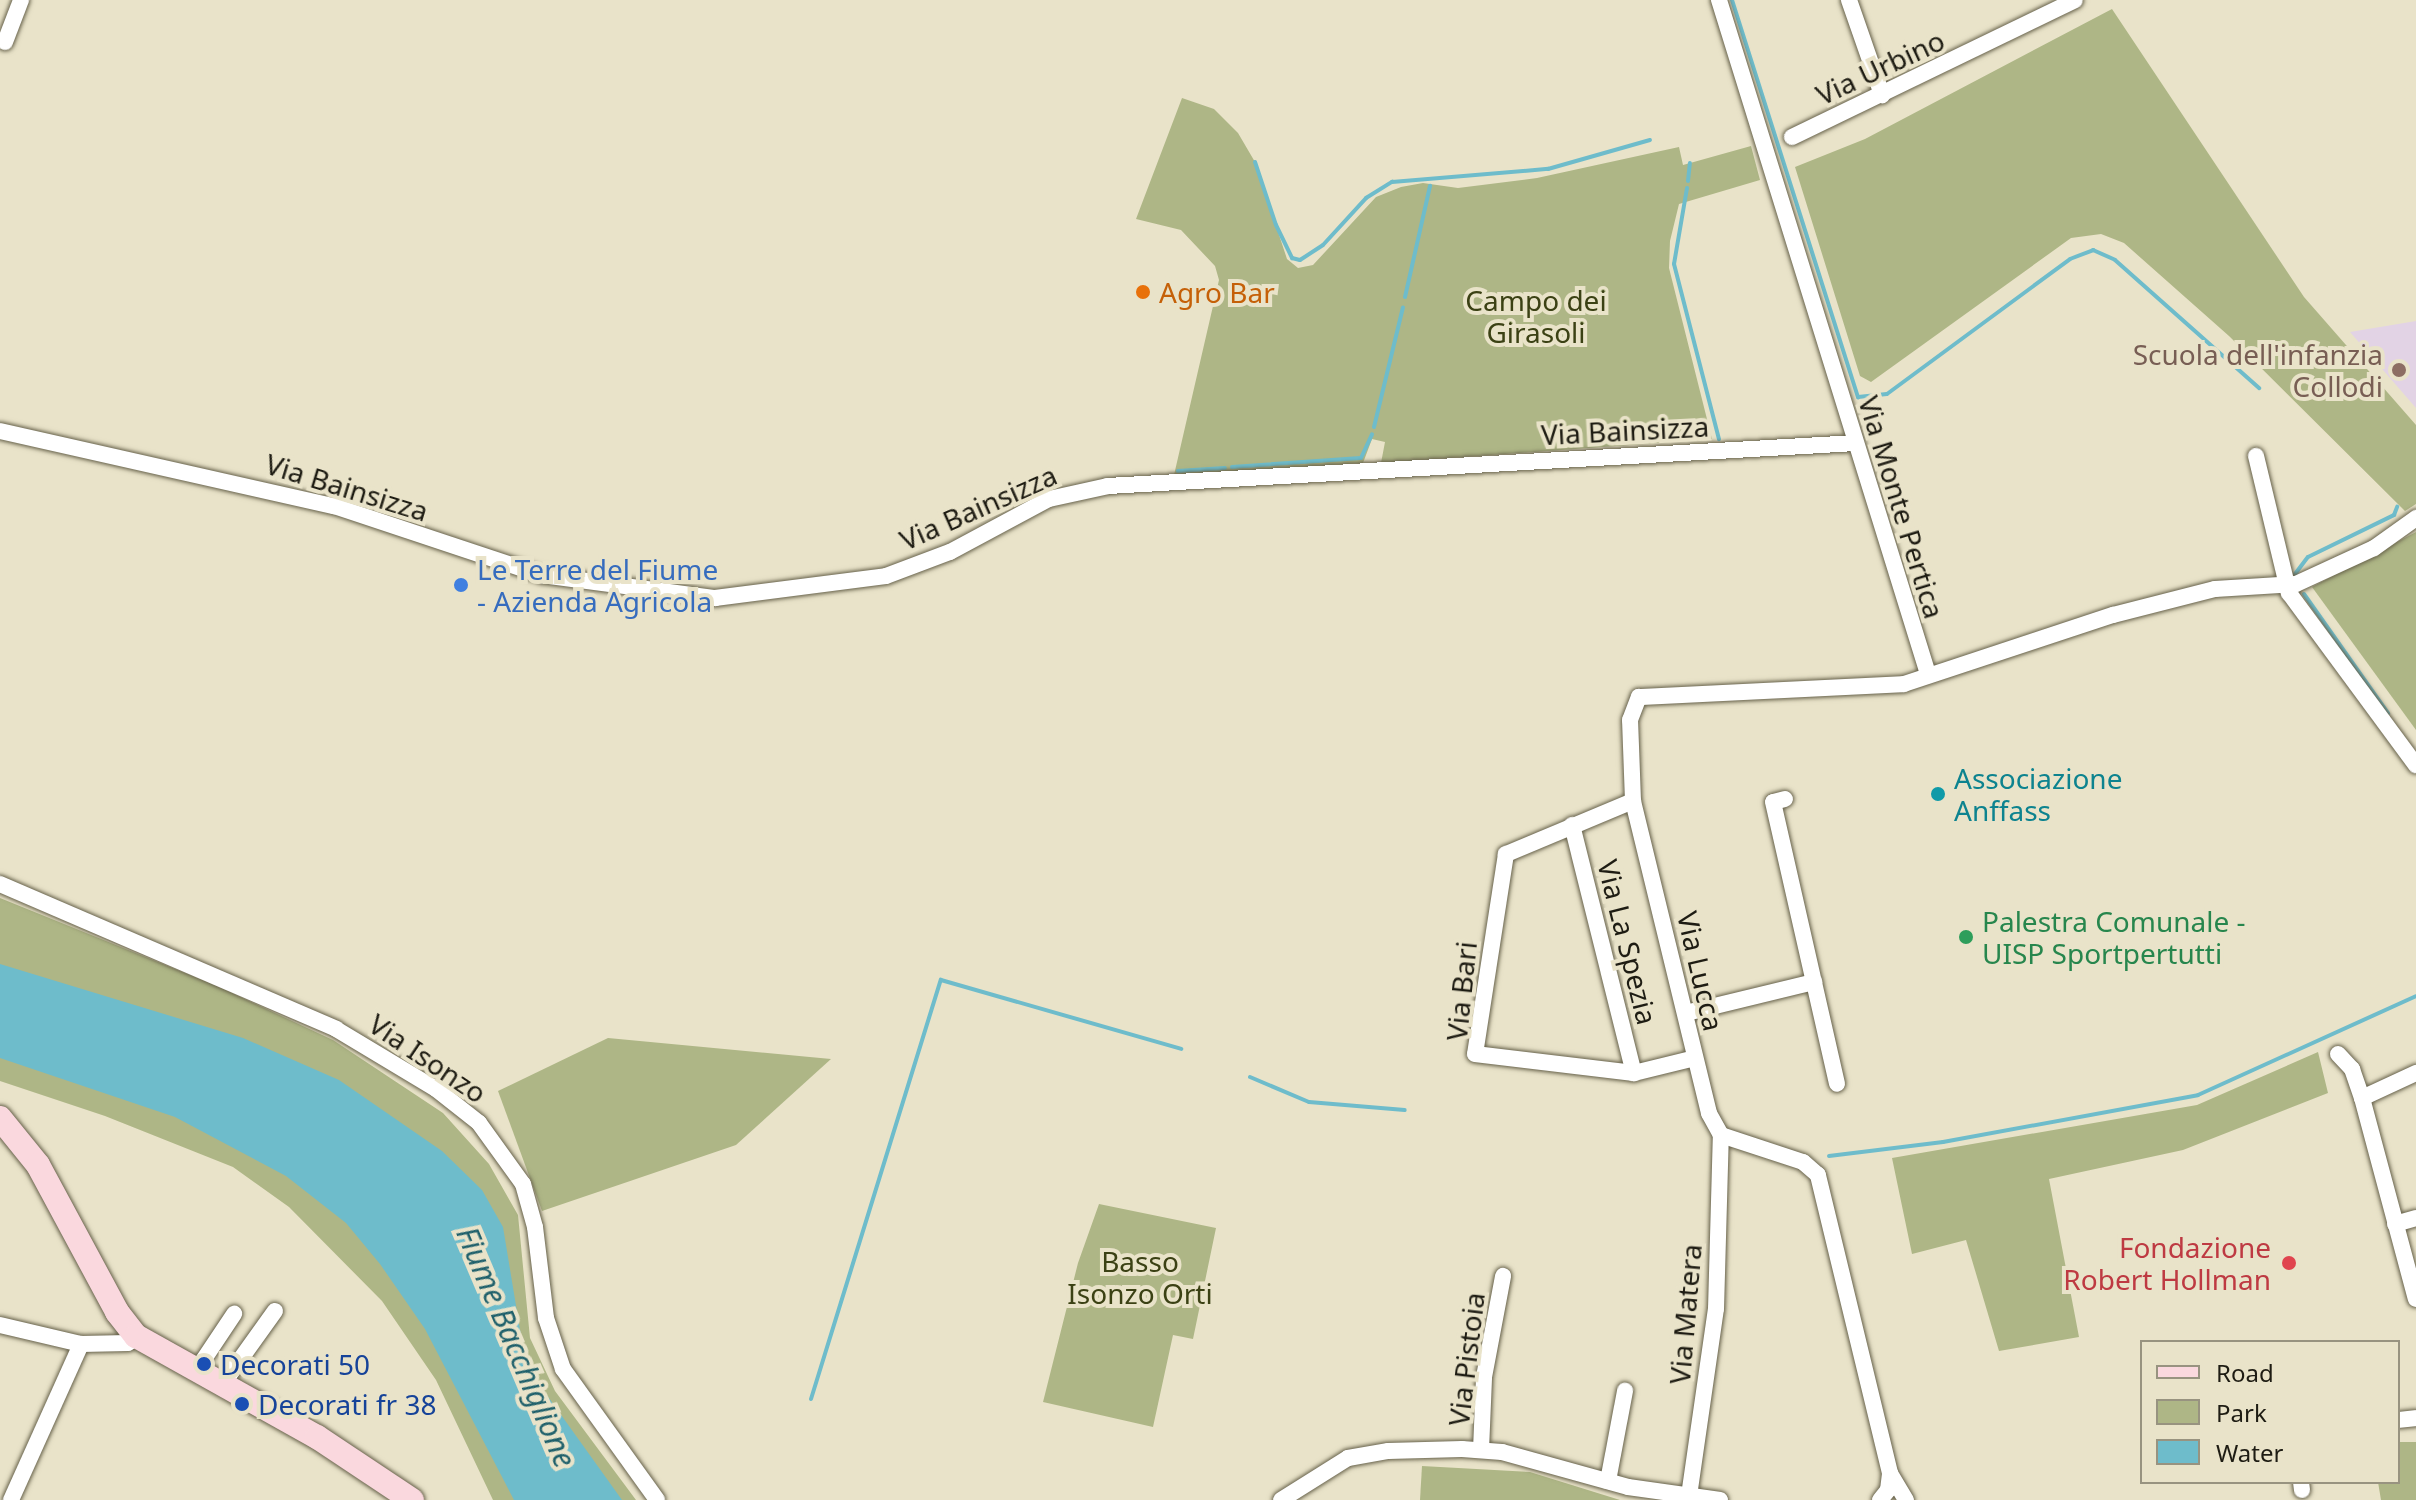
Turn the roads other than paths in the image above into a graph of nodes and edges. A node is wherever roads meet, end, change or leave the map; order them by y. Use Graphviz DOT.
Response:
graph roads {
  1 [pos="21,0"];
  2 [pos="1719,0"];
  3 [pos="1849,0"];
  4 [pos="2075,0"];
  5 [pos="5,42"];
  6 [pos="1882,95"];
  7 [pos="1792,137"];
  8 [pos="0,431"];
  9 [pos="1855,443"];
  10 [pos="2256,456"];
  11 [pos="2416,518"];
  12 [pos="2286,587"];
  13 [pos="1928,674"];
  14 [pos="2416,765"];
  15 [pos="1785,799"];
  16 [pos="1633,801"];
  17 [pos="1572,825"];
  18 [pos="0,884"];
  19 [pos="1814,982"];
  20 [pos="1686,1013"];
  21 [pos="2338,1054"];
  22 [pos="1695,1058"];
  23 [pos="1634,1073"];
  24 [pos="2416,1073"];
  25 [pos="1837,1084"];
  26 [pos="2362,1098"];
  27 [pos="0,1118"];
  28 [pos="1721,1135"];
  29 [pos="2416,1218"];
  30 [pos="2395,1224"];
  31 [pos="1503,1276"];
  32 [pos="2416,1299"];
  33 [pos="275,1311"];
  34 [pos="234,1314"];
  35 [pos="0,1325"];
  36 [pos="136,1336"];
  37 [pos="81,1344"];
  38 [pos="196,1371"];
  39 [pos="222,1385"];
  40 [pos="1625,1391"];
  41 [pos="1481,1450"];
  42 [pos="1890,1473"];
  43 [pos="1608,1481"];
  44 [pos="1689,1496"];
  45 [pos="11,1500"];
  46 [pos="412,1500"];
  47 [pos="657,1500"];
  48 [pos="1281,1500"];
  49 [pos="1720,1500"];
  50 [pos="1880,1500"];
  51 [pos="1906,1500"];
  1 -- 5 [label="street"];
  2 -- 9 [label="street, Via Monte Pertica"];
  3 -- 6 [label="street"];
  4 -- 6 [label="street, Via Urbino"];
  6 -- 7 [label="street, Via Urbino"];
  8 -- 9 [label="street, Via Bainsizza"];
  9 -- 13 [label="street, Via Monte Pertica"];
  10 -- 12 [label="street"];
  11 -- 12 [label="street"];
  12 -- 13 [label="street"];
  12 -- 14 [label="street"];
  13 -- 16 [label="street, Via Lucca"];
  15 -- 19 [label="street"];
  16 -- 17 [label="street, Via Bari"];
  16 -- 20 [label="street, Via Lucca"];
  17 -- 23 [label="street, Via La Spezia"];
  17 -- 23 [label="street, Via Bari"];
  18 -- 47 [label="street, Via Isonzo"];
  19 -- 20 [label="street"];
  19 -- 25 [label="street"];
  20 -- 22 [label="street, Via Lucca"];
  21 -- 26 [label="street"];
  22 -- 23 [label="street, Via Bari"];
  22 -- 28 [label="street, Via Lucca"];
  24 -- 26 [label="street"];
  26 -- 30 [label="street"];
  27 -- 36 [label="street"];
  28 -- 42 [label="street"];
  28 -- 44 [label="street, Via Matera"];
  29 -- 30 [label="street"];
  30 -- 32 [label="street"];
  31 -- 41 [label="street, Via Pistoia"];
  33 -- 39 [label="street"];
  34 -- 38 [label="street"];
  35 -- 37 [label="street"];
  36 -- 37 [label="street"];
  36 -- 38 [label="street"];
  37 -- 45 [label="street"];
  38 -- 39 [label="street"];
  39 -- 46 [label="street"];
  40 -- 43 [label="street"];
  41 -- 43 [label="street"];
  41 -- 48 [label="street"];
  42 -- 50 [label="street"];
  42 -- 51 [label="street"];
  43 -- 44 [label="street"];
  44 -- 49 [label="street"];
}
